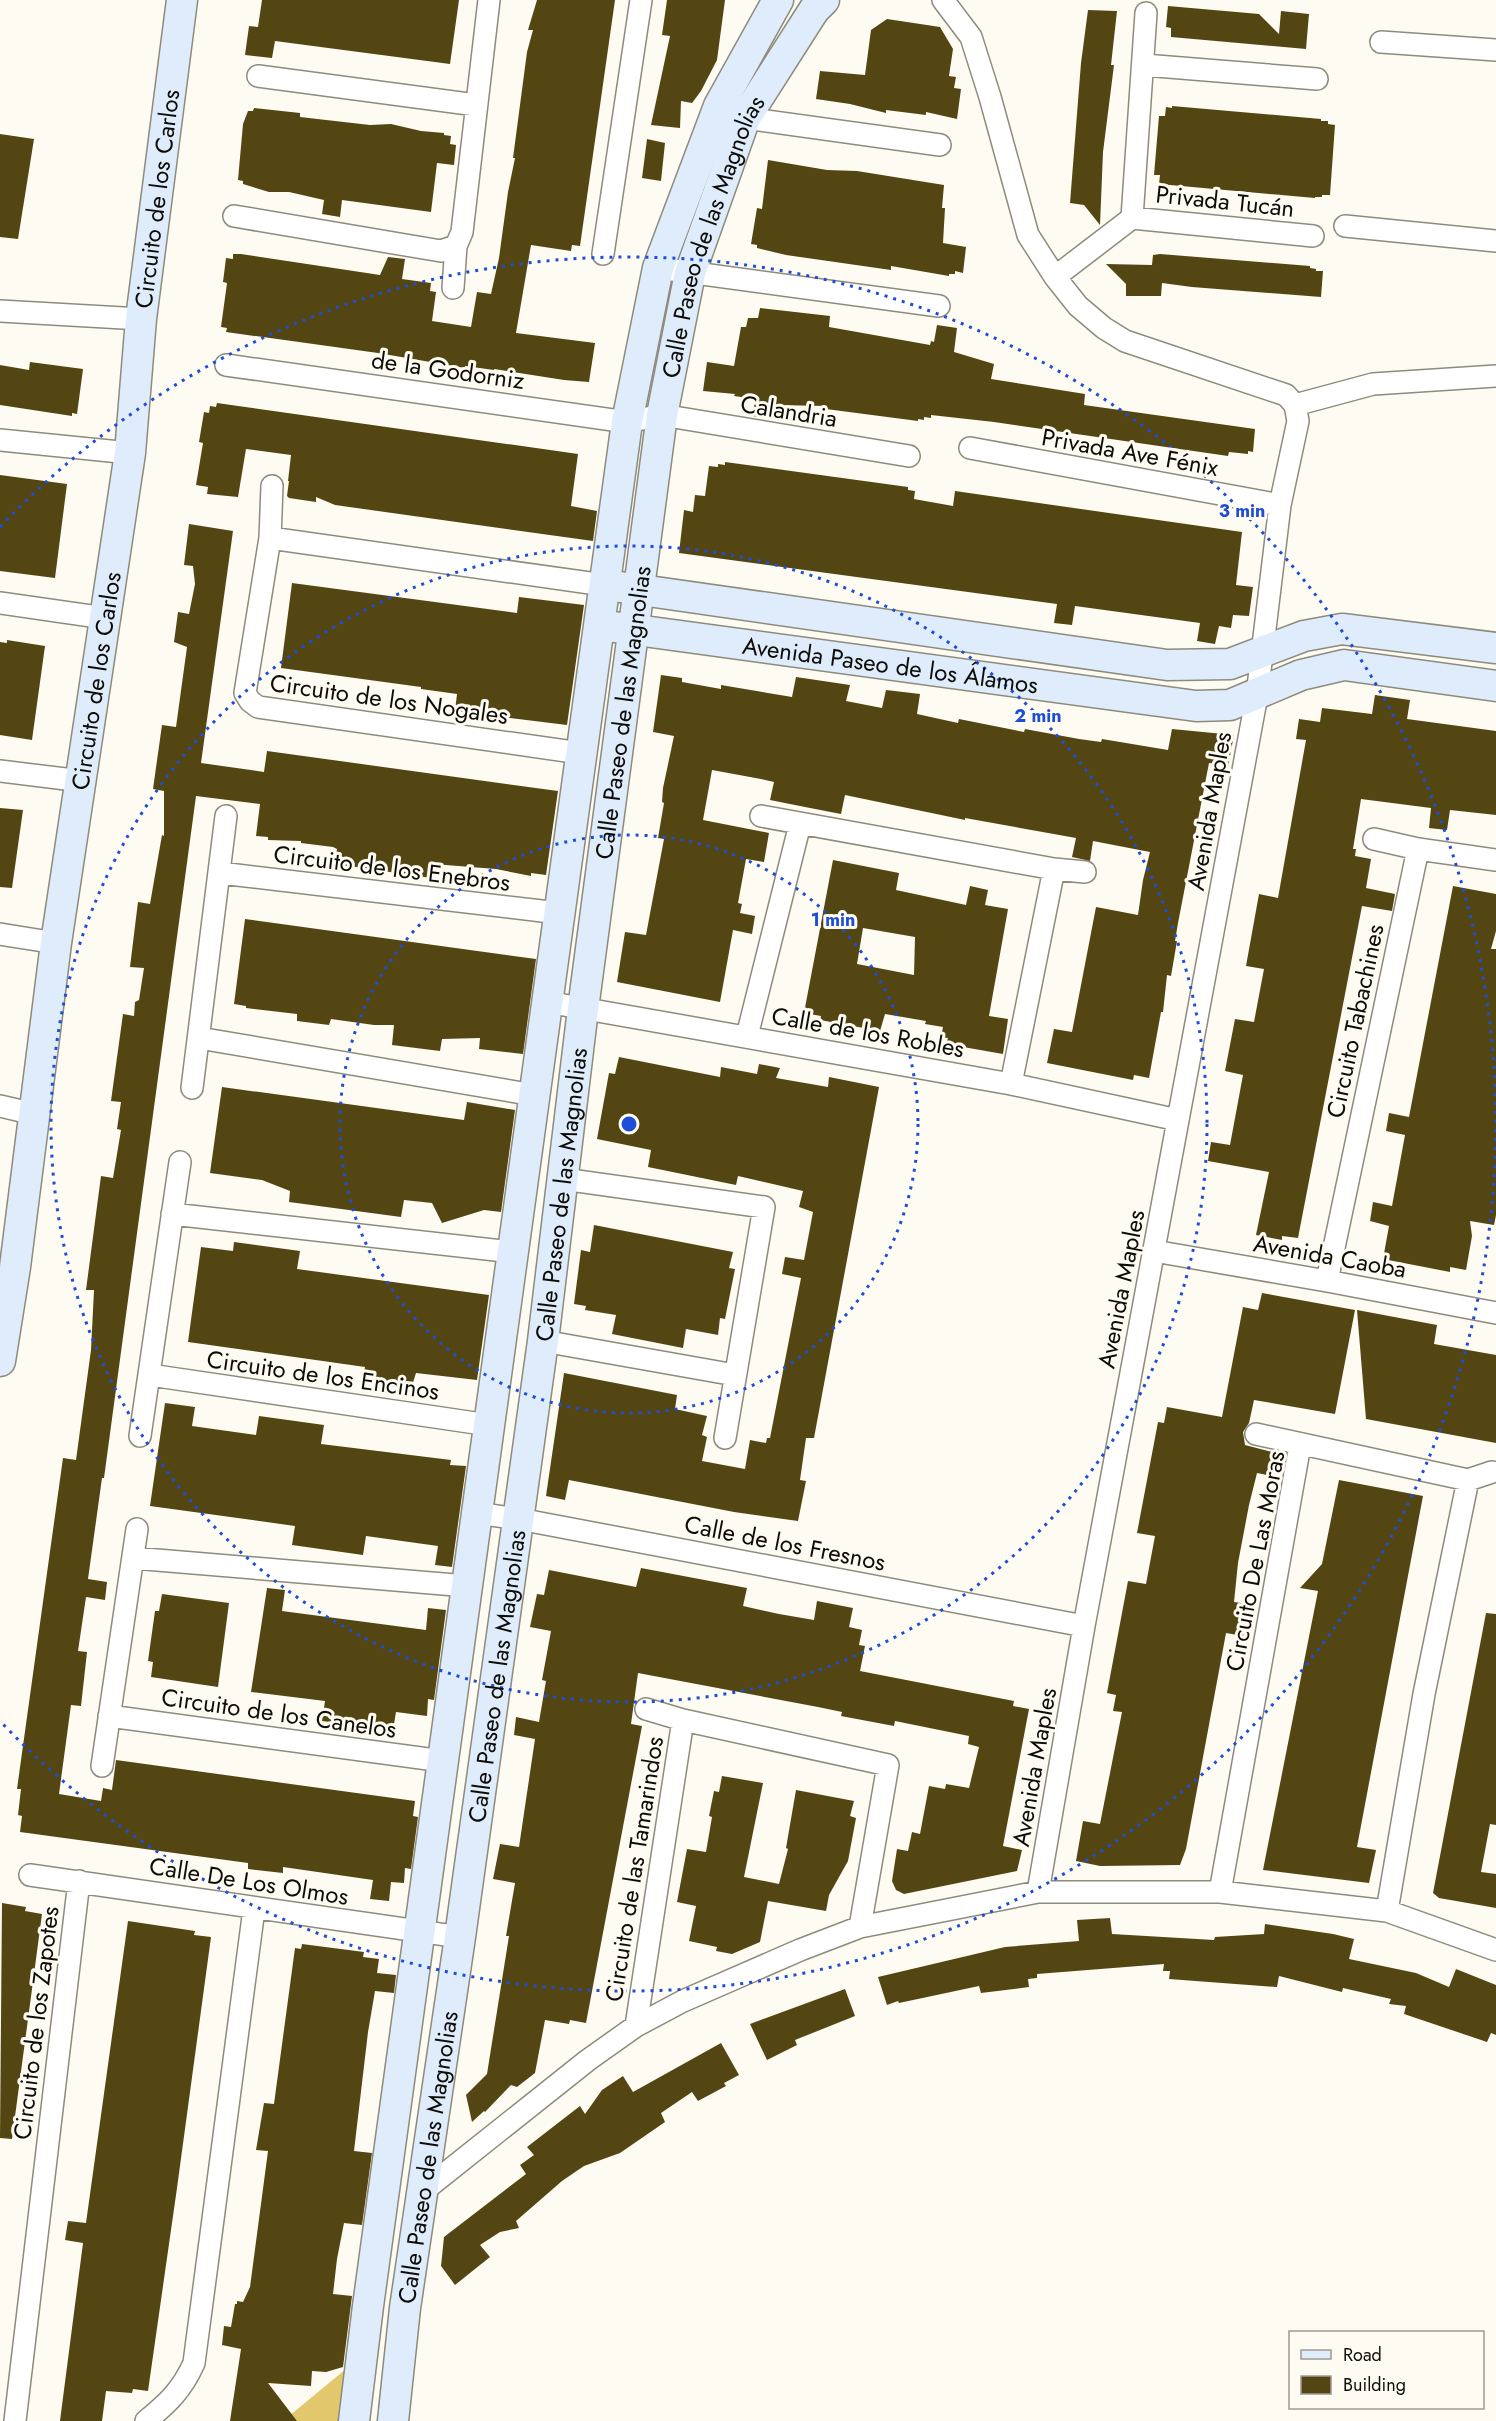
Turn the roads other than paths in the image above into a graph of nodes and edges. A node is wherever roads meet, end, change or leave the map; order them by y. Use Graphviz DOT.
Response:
graph roads {
  1 [pos="182,0"];
  2 [pos="489,0"];
  3 [pos="640,0"];
  4 [pos="777,0"];
  5 [pos="824,0"];
  6 [pos="943,0"];
  7 [pos="1146,13"];
  8 [pos="1381,42"];
  9 [pos="1496,50"];
  10 [pos="1144,65"];
  11 [pos="258,76"];
  12 [pos="1317,79"];
  13 [pos="476,105"];
  14 [pos="732,112"];
  15 [pos="940,145"];
  16 [pos="234,216"];
  17 [pos="1131,218"];
  18 [pos="1345,226"];
  19 [pos="1313,236"];
  20 [pos="1496,241"];
  21 [pos="456,246"];
  22 [pos="603,254"];
  23 [pos="658,268"];
  24 [pos="690,273"];
  25 [pos="1055,277"];
  26 [pos="453,288"];
  27 [pos="939,306"];
  28 [pos="0,311"];
  29 [pos="141,319"];
  30 [pos="643,345"];
  31 [pos="676,346"];
  32 [pos="226,364"];
  33 [pos="1496,376"];
  34 [pos="1295,405"];
  35 [pos="662,416"];
  36 [pos="627,422"];
  37 [pos="0,440"];
  38 [pos="970,448"];
  39 [pos="130,453"];
  40 [pos="909,456"];
  41 [pos="272,486"];
  42 [pos="1280,505"];
  43 [pos="270,538"];
  44 [pos="604,585"];
  45 [pos="639,590"];
  46 [pos="0,603"];
  47 [pos="105,618"];
  48 [pos="600,624"];
  49 [pos="633,629"];
  50 [pos="1496,648"];
  51 [pos="1262,651"];
  52 [pos="1496,686"];
  53 [pos="1257,695"];
  54 [pos="580,753"];
  55 [pos="0,771"];
  56 [pos="82,781"];
  57 [pos="226,816"];
  58 [pos="761,816"];
  59 [pos="800,824"];
  60 [pos="1374,839"];
  61 [pos="1418,849"];
  62 [pos="1496,860"];
  63 [pos="1054,868"];
  64 [pos="1085,872"];
  65 [pos="220,873"];
  66 [pos="559,913"];
  67 [pos="0,934"];
  68 [pos="56,943"];
  69 [pos="547,1002"];
  70 [pos="583,1009"];
  71 [pos="747,1036"];
  72 [pos="199,1038"];
  73 [pos="1011,1084"];
  74 [pos="192,1088"];
  75 [pos="534,1095"];
  76 [pos="0,1107"];
  77 [pos="34,1114"];
  78 [pos="1178,1120"];
  79 [pos="180,1162"];
  80 [pos="563,1179"];
  81 [pos="172,1214"];
  82 [pos="1154,1251"];
  83 [pos="512,1252"];
  84 [pos="8,1265"];
  85 [pos="1327,1281"];
  86 [pos="1495,1308"];
  87 [pos="543,1341"];
  88 [pos="0,1361"];
  89 [pos="735,1375"];
  90 [pos="150,1376"];
  91 [pos="489,1425"];
  92 [pos="1256,1434"];
  93 [pos="140,1436"];
  94 [pos="725,1438"];
  95 [pos="1300,1445"];
  96 [pos="1492,1472"];
  97 [pos="1467,1480"];
  98 [pos="477,1513"];
  99 [pos="519,1519"];
  100 [pos="137,1529"];
  101 [pos="132,1558"];
  102 [pos="467,1586"];
  103 [pos="1084,1626"];
  104 [pos="646,1709"];
  105 [pos="109,1716"];
  106 [pos="683,1719"];
  107 [pos="443,1761"];
  108 [pos="102,1766"];
  109 [pos="30,1875"];
  110 [pos="79,1881"];
  111 [pos="1038,1892"];
  112 [pos="1220,1892"];
  113 [pos="254,1909"];
  114 [pos="1387,1911"];
  115 [pos="860,1927"];
  116 [pos="420,1932"];
  117 [pos="460,1937"];
  118 [pos="1496,1950"];
  119 [pos="636,2026"];
  120 [pos="422,2192"];
  121 [pos="368,2306"];
  122 [pos="405,2308"];
  123 [pos="15,2421"];
  124 [pos="146,2421"];
  125 [pos="354,2421"];
  126 [pos="393,2421"];
  1 -- 29 [label="street, Circuito de los Carlos"];
  2 -- 13 [label="street"];
  3 -- 22 [label="street"];
  4 -- 14 [label="street, Calle Paseo de las Magnolias"];
  5 -- 14 [label="street, Calle Paseo de las Magnolias"];
  6 -- 25 [label="street"];
  7 -- 10 [label="street, Privada Tucán"];
  8 -- 9 [label="street"];
  10 -- 12 [label="street"];
  10 -- 17 [label="street, Privada Tucán"];
  11 -- 13 [label="street"];
  13 -- 21 [label="street"];
  14 -- 15 [label="street"];
  14 -- 23 [label="street, Calle Paseo de las Magnolias"];
  14 -- 24 [label="street, Calle Paseo de las Magnolias"];
  16 -- 21 [label="street"];
  17 -- 19 [label="street, Privada Tucán"];
  17 -- 25 [label="street, Privada Tucán"];
  18 -- 20 [label="street"];
  21 -- 26 [label="street"];
  23 -- 24 [label="street"];
  23 -- 30 [label="street, Calle Paseo de las Magnolias"];
  24 -- 27 [label="street"];
  24 -- 31 [label="street, Calle Paseo de las Magnolias"];
  25 -- 34 [label="street"];
  28 -- 29 [label="street"];
  29 -- 39 [label="street, Circuito de los Carlos"];
  30 -- 31 [label="street"];
  30 -- 36 [label="street, Calle Paseo de las Magnolias"];
  31 -- 35 [label="street, Calle Paseo de las Magnolias"];
  32 -- 36 [label="street, de la Godorniz"];
  33 -- 34 [label="street"];
  34 -- 42 [label="street, Avenida Maples"];
  35 -- 36 [label="street, de la Godorniz"];
  35 -- 40 [label="street, Calandria"];
  35 -- 45 [label="street, Calle Paseo de las Magnolias"];
  36 -- 44 [label="street, Calle Paseo de las Magnolias"];
  37 -- 39 [label="street"];
  38 -- 42 [label="street, Privada Ave Fénix"];
  39 -- 47 [label="street, Circuito de los Carlos"];
  41 -- 43 [label="street, Circuito de los Nogales"];
  42 -- 51 [label="street, Avenida Maples"];
  43 -- 44 [label="street"];
  43 -- 54 [label="street, Circuito de los Nogales"];
  44 -- 45 [label="street, Avenida Paseo de los Álamos"];
  44 -- 48 [label="street, Calle Paseo de las Magnolias"];
  45 -- 49 [label="street, Calle Paseo de las Magnolias"];
  45 -- 51 [label="street, Avenida Paseo de los Álamos"];
  46 -- 47 [label="street"];
  47 -- 56 [label="street, Circuito de los Carlos"];
  48 -- 49 [label="street, Avenida Paseo de los Álamos"];
  48 -- 54 [label="street, Calle Paseo de las Magnolias"];
  49 -- 53 [label="street, Avenida Paseo de los Álamos"];
  49 -- 70 [label="street, Calle Paseo de las Magnolias"];
  50 -- 51 [label="street, Avenida Paseo de los Álamos"];
  51 -- 53 [label="street, Avenida Maples"];
  52 -- 53 [label="street, Avenida Paseo de los Álamos"];
  53 -- 78 [label="street, Avenida Maples"];
  54 -- 66 [label="street, Calle Paseo de las Magnolias"];
  55 -- 56 [label="street"];
  56 -- 68 [label="street, Circuito de los Carlos"];
  57 -- 65 [label="street"];
  58 -- 59 [label="street"];
  59 -- 63 [label="street"];
  59 -- 71 [label="street"];
  60 -- 61 [label="street"];
  61 -- 62 [label="street"];
  61 -- 85 [label="street, Circuito Tabachines"];
  63 -- 64 [label="street"];
  63 -- 73 [label="street"];
  65 -- 66 [label="street, Circuito de los Enebros"];
  65 -- 72 [label="street"];
  66 -- 69 [label="street, Calle Paseo de las Magnolias"];
  67 -- 68 [label="street"];
  68 -- 77 [label="street, Circuito de los Carlos"];
  69 -- 70 [label="street, Calle de los Robles"];
  69 -- 75 [label="street, Calle Paseo de las Magnolias"];
  70 -- 71 [label="street, Calle de los Robles"];
  70 -- 80 [label="street, Calle Paseo de las Magnolias"];
  71 -- 73 [label="street, Calle de los Robles"];
  72 -- 74 [label="street"];
  72 -- 75 [label="street"];
  73 -- 78 [label="street, Calle de los Robles"];
  75 -- 83 [label="street, Calle Paseo de las Magnolias"];
  76 -- 77 [label="street"];
  77 -- 84 [label="street, Circuito de los Carlos"];
  78 -- 82 [label="street, Avenida Maples"];
  79 -- 81 [label="street"];
  80 -- 87 [label="street, Calle Paseo de las Magnolias"];
  80 -- 89 [label="street"];
  81 -- 83 [label="street"];
  81 -- 90 [label="street"];
  82 -- 85 [label="street, Avenida Caoba"];
  82 -- 103 [label="street, Avenida Maples"];
  83 -- 91 [label="street, Calle Paseo de las Magnolias"];
  84 -- 88 [label="street, Circuito de los Carlos"];
  85 -- 86 [label="street, Avenida Caoba"];
  87 -- 89 [label="street"];
  87 -- 99 [label="street, Calle Paseo de las Magnolias"];
  89 -- 94 [label="street"];
  90 -- 91 [label="street, Circuito de los Encinos"];
  90 -- 93 [label="street"];
  91 -- 98 [label="street, Calle Paseo de las Magnolias"];
  92 -- 95 [label="street"];
  95 -- 97 [label="street, Circuito De Las Moras"];
  95 -- 112 [label="street, Circuito De Las Moras"];
  96 -- 97 [label="street"];
  97 -- 114 [label="street"];
  98 -- 99 [label="street, Calle de los Fresnos"];
  98 -- 102 [label="street, Calle Paseo de las Magnolias"];
  99 -- 103 [label="street, Calle de los Fresnos"];
  99 -- 117 [label="street, Calle Paseo de las Magnolias"];
  100 -- 101 [label="street"];
  101 -- 102 [label="street"];
  101 -- 105 [label="street"];
  102 -- 107 [label="street, Calle Paseo de las Magnolias"];
  103 -- 111 [label="street, Avenida Maples"];
  104 -- 106 [label="street, Circuito de las Tamarindos"];
  105 -- 107 [label="street, Circuito de los Canelos"];
  105 -- 108 [label="street"];
  106 -- 115 [label="street, Circuito de las Tamarindos"];
  106 -- 119 [label="street, Circuito de las Tamarindos"];
  107 -- 116 [label="street, Calle Paseo de las Magnolias"];
  109 -- 110 [label="street, Calle De Los Olmos"];
  110 -- 113 [label="street, Calle De Los Olmos"];
  110 -- 123 [label="street, Circuito de los Zapotes"];
  111 -- 112 [label="street"];
  111 -- 115 [label="street"];
  112 -- 114 [label="street"];
  113 -- 116 [label="street, Calle De Los Olmos"];
  113 -- 124 [label="street"];
  114 -- 118 [label="street"];
  115 -- 119 [label="street"];
  116 -- 117 [label="street, Calle De Los Olmos"];
  116 -- 121 [label="street, Calle Paseo de las Magnolias"];
  117 -- 120 [label="street, Calle Paseo de las Magnolias"];
  119 -- 120 [label="street"];
  120 -- 122 [label="street, Calle Paseo de las Magnolias"];
  121 -- 122 [label="street"];
  121 -- 125 [label="street, Calle Paseo de las Magnolias"];
  122 -- 126 [label="street, Calle Paseo de las Magnolias"];
}
